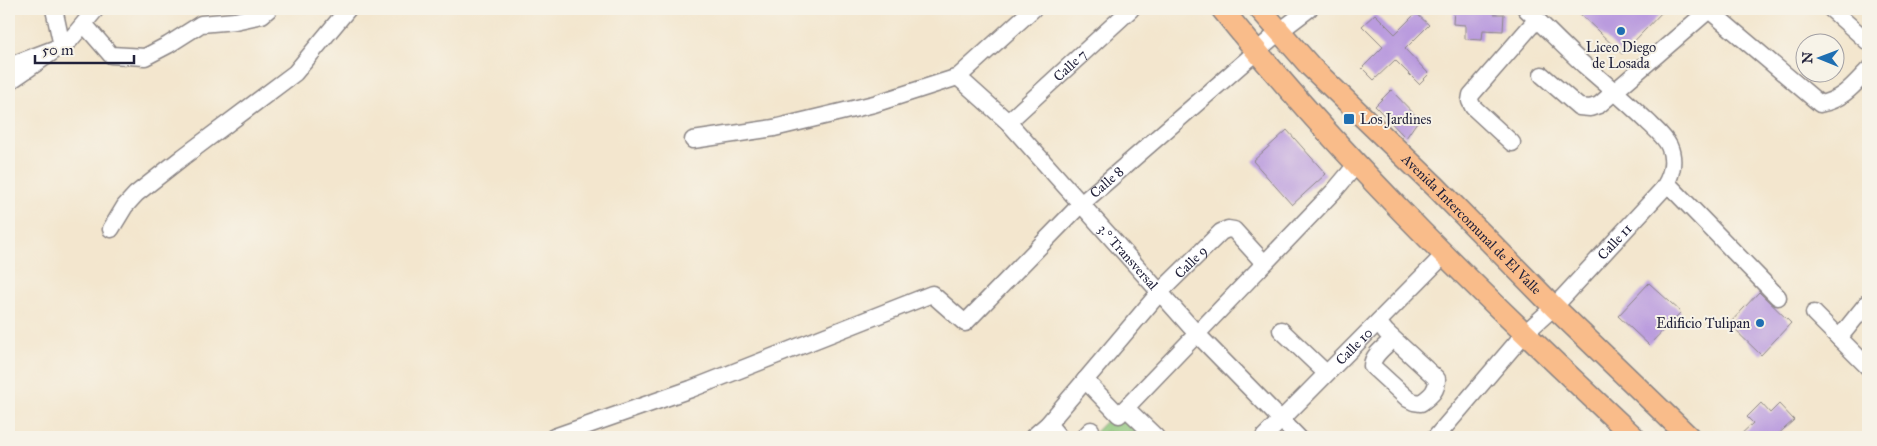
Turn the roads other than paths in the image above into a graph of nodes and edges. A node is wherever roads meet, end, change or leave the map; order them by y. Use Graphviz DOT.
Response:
graph roads {
  1 [pos="96,9"];
  2 [pos="269,9"];
  3 [pos="348,9"];
  4 [pos="1033,9"];
  5 [pos="1131,9"];
  6 [pos="1222,9"];
  7 [pos="1260,9"];
  8 [pos="1309,9"];
  9 [pos="1709,9"];
  10 [pos="1831,9"];
  11 [pos="57,12"];
  12 [pos="1531,14"];
  13 [pos="84,24"];
  14 [pos="1280,31"];
  15 [pos="1868,42"];
  16 [pos="62,46"];
  17 [pos="1256,51"];
  18 [pos="9,66"];
  19 [pos="1868,70"];
  20 [pos="1542,75"];
  21 [pos="958,77"];
  22 [pos="9,82"];
  23 [pos="1616,91"];
  24 [pos="1008,122"];
  25 [pos="693,140"];
  26 [pos="1512,143"];
  27 [pos="1356,165"];
  28 [pos="1669,177"];
  29 [pos="1080,205"];
  30 [pos="111,228"];
  31 [pos="1444,255"];
  32 [pos="1264,263"];
  33 [pos="1159,292"];
  34 [pos="1778,297"];
  35 [pos="1868,302"];
  36 [pos="1554,307"];
  37 [pos="1814,313"];
  38 [pos="1378,322"];
  39 [pos="1281,330"];
  40 [pos="1196,334"];
  41 [pos="1524,334"];
  42 [pos="1839,338"];
  43 [pos="1393,339"];
  44 [pos="1868,367"];
  45 [pos="1326,373"];
  46 [pos="1085,380"];
  47 [pos="1126,408"];
  48 [pos="1281,419"];
  49 [pos="1048,424"];
  50 [pos="554,437"];
  51 [pos="1033,437"];
  52 [pos="1059,437"];
  53 [pos="1156,437"];
  54 [pos="1264,437"];
  55 [pos="1298,437"];
  56 [pos="1436,437"];
  57 [pos="1634,437"];
  58 [pos="1689,437"];
  1 -- 13 [label="street"];
  2 -- 13 [label="street"];
  3 -- 30 [label="street"];
  4 -- 21 [label="street"];
  5 -- 24 [label="street, Calle 7"];
  6 -- 17 [label="main road"];
  7 -- 14 [label="main road, Avenida Intercomunal de El Valle"];
  8 -- 14 [label="street"];
  9 -- 19 [label="street"];
  9 -- 23 [label="street"];
  10 -- 15 [label="street"];
  11 -- 16 [label="street"];
  12 -- 23 [label="street"];
  12 -- 26 [label="street"];
  13 -- 16 [label="street"];
  14 -- 17 [label="street, Calle 8"];
  14 -- 36 [label="main road, Avenida Intercomunal de El Valle"];
  16 -- 18 [label="street"];
  16 -- 22 [label="street"];
  17 -- 27 [label="main road"];
  17 -- 29 [label="street, Calle 8"];
  20 -- 23 [label="street"];
  21 -- 24 [label="street, 3.° Transversal"];
  21 -- 25 [label="street"];
  23 -- 28 [label="street"];
  24 -- 29 [label="street, 3.° Transversal"];
  27 -- 31 [label="main road"];
  27 -- 32 [label="street"];
  28 -- 34 [label="street"];
  28 -- 36 [label="street, Calle 11"];
  29 -- 33 [label="street, 3.° Transversal"];
  29 -- 50 [label="street, Calle 8"];
  31 -- 38 [label="street, Calle 10"];
  31 -- 41 [label="main road"];
  32 -- 33 [label="street, Calle 9"];
  32 -- 40 [label="street"];
  33 -- 40 [label="street, 3.° Transversal"];
  33 -- 46 [label="street, Calle 9"];
  35 -- 42 [label="street"];
  36 -- 41 [label="street, Calle 11"];
  36 -- 58 [label="main road, Avenida Intercomunal de El Valle"];
  37 -- 42 [label="street"];
  38 -- 43 [label="street"];
  38 -- 45 [label="street, Calle 10"];
  39 -- 45 [label="street"];
  40 -- 47 [label="street"];
  40 -- 48 [label="street, 3.° Transversal"];
  41 -- 56 [label="street"];
  41 -- 57 [label="main road"];
  42 -- 44 [label="street"];
  45 -- 48 [label="street, Calle 10"];
  46 -- 47 [label="street"];
  46 -- 49 [label="street, Calle 9"];
  47 -- 53 [label="street"];
  48 -- 54 [label="street, Calle 10"];
  48 -- 55 [label="street, 3.° Transversal"];
  49 -- 51 [label="street, Calle 9"];
  49 -- 52 [label="street"];
}
